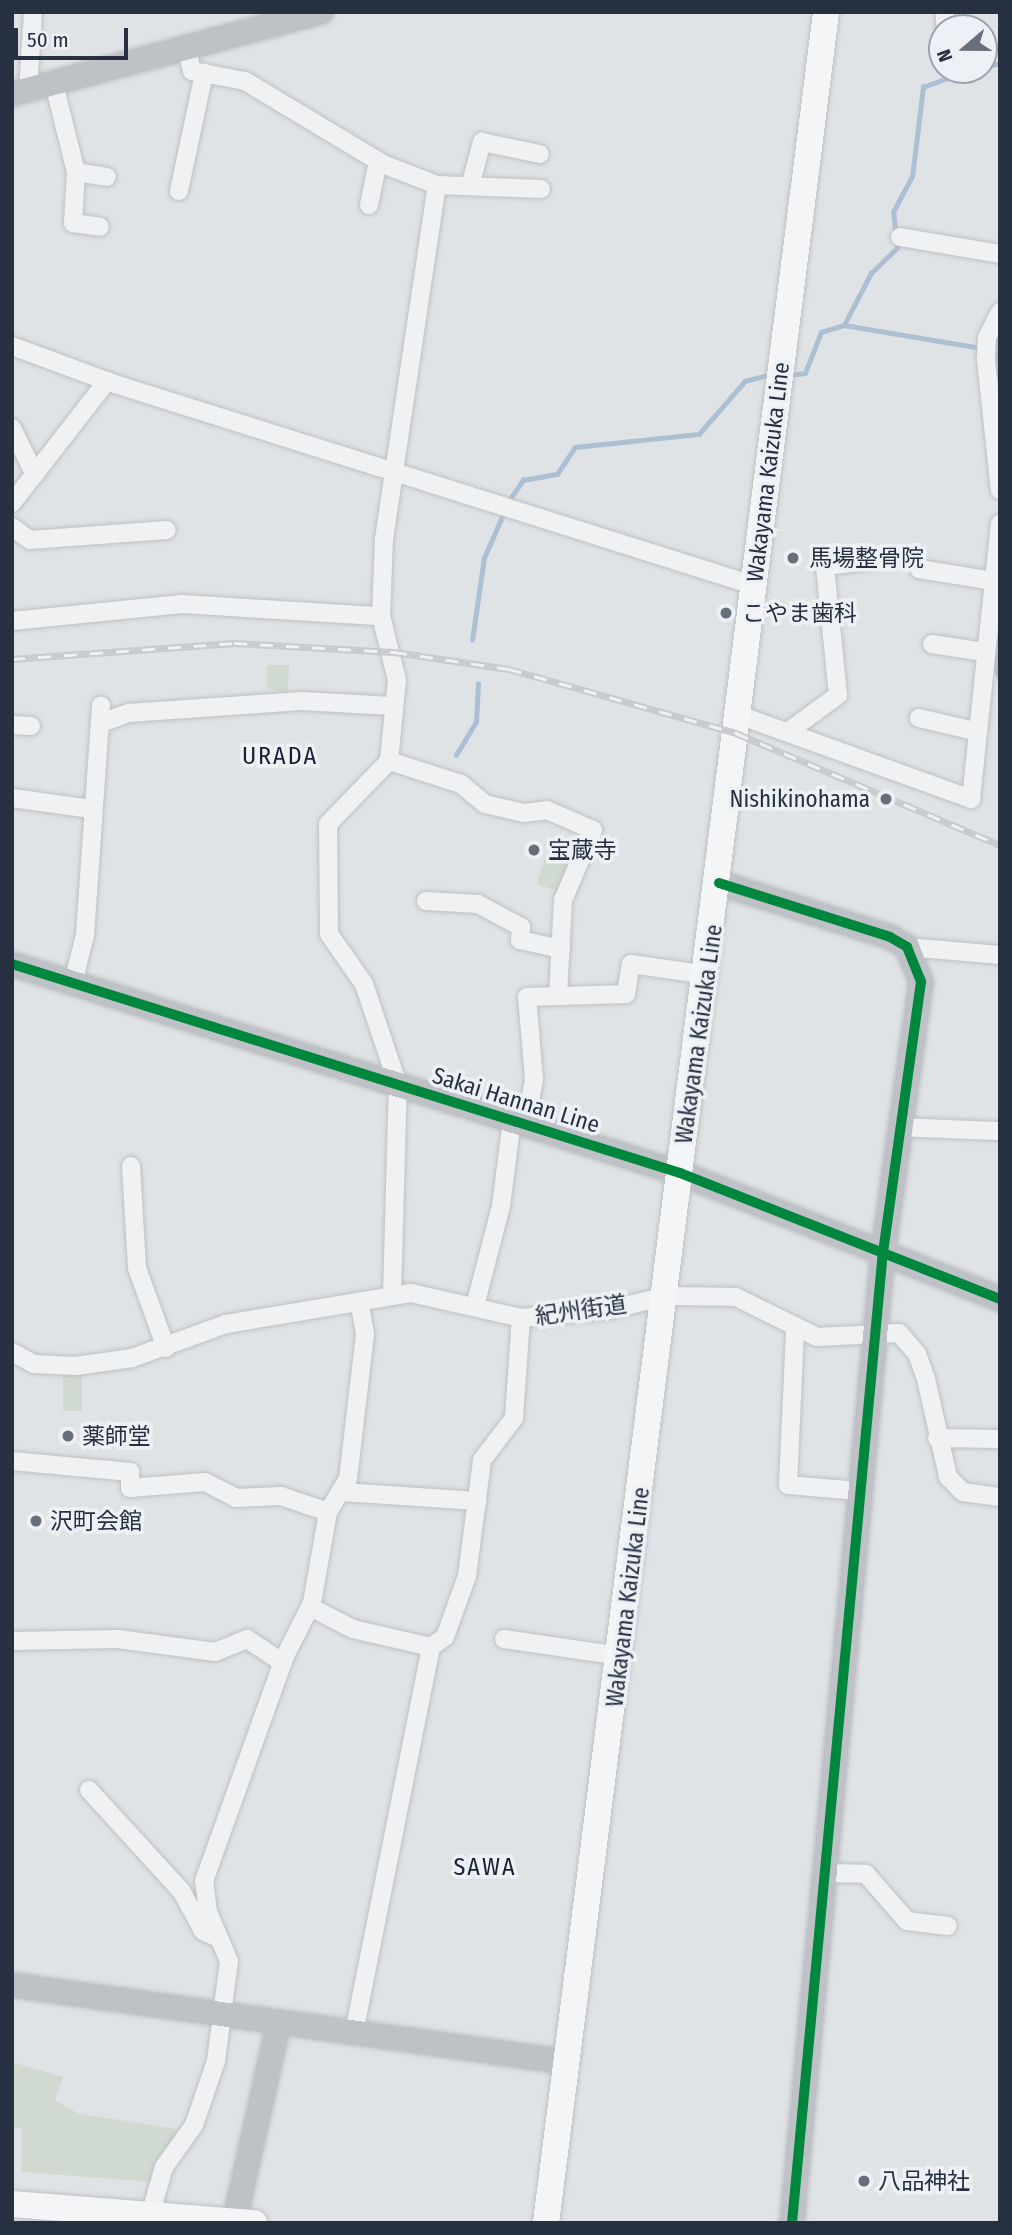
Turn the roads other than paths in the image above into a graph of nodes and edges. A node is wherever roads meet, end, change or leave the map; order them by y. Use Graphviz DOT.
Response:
graph roads {
  1 [pos="33,12"];
  2 [pos="321,12"];
  3 [pos="826,12"];
  4 [pos="186,48"];
  5 [pos="204,73"];
  6 [pos="54,84"];
  7 [pos="20,92"];
  8 [pos="540,154"];
  9 [pos="378,161"];
  10 [pos="76,172"];
  11 [pos="107,177"];
  12 [pos="176,183"];
  13 [pos="437,185"];
  14 [pos="470,186"];
  15 [pos="541,189"];
  16 [pos="369,205"];
  17 [pos="100,227"];
  18 [pos="900,237"];
  19 [pos="1000,254"];
  20 [pos="1000,312"];
  21 [pos="12,346"];
  22 [pos="107,382"];
  23 [pos="12,428"];
  24 [pos="35,475"];
  25 [pos="398,475"];
  26 [pos="1000,490"];
  27 [pos="12,503"];
  28 [pos="1000,524"];
  29 [pos="12,527"];
  30 [pos="167,530"];
  31 [pos="890,558"];
  32 [pos="919,569"];
  33 [pos="994,581"];
  34 [pos="753,585"];
  35 [pos="381,615"];
  36 [pos="12,621"];
  37 [pos="932,644"];
  38 [pos="984,652"];
  39 [pos="392,706"];
  40 [pos="739,715"];
  41 [pos="919,718"];
  42 [pos="12,725"];
  43 [pos="31,726"];
  44 [pos="789,731"];
  45 [pos="975,731"];
  46 [pos="389,761"];
  47 [pos="12,798"];
  48 [pos="91,809"];
  49 [pos="719,883"];
  50 [pos="426,901"];
  51 [pos="907,947"];
  52 [pos="561,949"];
  53 [pos="1000,955"];
  54 [pos="12,964"];
  55 [pos="708,975"];
  56 [pos="73,983"];
  57 [pos="558,995"];
  58 [pos="398,1085"];
  59 [pos="519,1122"];
  60 [pos="899,1127"];
  61 [pos="1000,1131"];
  62 [pos="131,1166"];
  63 [pos="680,1173"];
  64 [pos="883,1251"];
  65 [pos="392,1295"];
  66 [pos="666,1296"];
  67 [pos="1000,1299"];
  68 [pos="360,1305"];
  69 [pos="475,1306"];
  70 [pos="521,1318"];
  71 [pos="795,1331"];
  72 [pos="877,1335"];
  73 [pos="166,1348"];
  74 [pos="12,1352"];
  75 [pos="937,1438"];
  76 [pos="1000,1439"];
  77 [pos="12,1461"];
  78 [pos="859,1491"];
  79 [pos="342,1492"];
  80 [pos="1000,1497"];
  81 [pos="478,1501"];
  82 [pos="328,1512"];
  83 [pos="310,1607"];
  84 [pos="504,1639"];
  85 [pos="12,1641"];
  86 [pos="431,1647"];
  87 [pos="620,1656"];
  88 [pos="283,1662"];
  89 [pos="89,1790"];
  90 [pos="827,1873"];
  91 [pos="947,1926"];
  92 [pos="219,1938"];
  93 [pos="12,1985"];
  94 [pos="223,2018"];
  95 [pos="279,2022"];
  96 [pos="354,2033"];
  97 [pos="567,2062"];
  98 [pos="12,2204"];
  99 [pos="151,2212"];
  100 [pos="241,2222"];
  101 [pos="545,2223"];
  102 [pos="792,2223"];
  1 -- 7 [label="street"];
  2 -- 4 [label="street"];
  3 -- 34 [label="main road, Wakayama Kaizuka Line"];
  4 -- 5 [label="street"];
  4 -- 6 [label="street"];
  5 -- 9 [label="street"];
  5 -- 12 [label="street"];
  6 -- 7 [label="street"];
  6 -- 10 [label="street"];
  8 -- 14 [label="street"];
  9 -- 13 [label="street"];
  9 -- 16 [label="street"];
  10 -- 11 [label="street"];
  10 -- 17 [label="street"];
  13 -- 14 [label="street"];
  13 -- 25 [label="street"];
  14 -- 15 [label="street"];
  18 -- 19 [label="street"];
  20 -- 26 [label="street"];
  21 -- 22 [label="street"];
  22 -- 24 [label="street"];
  22 -- 25 [label="street"];
  23 -- 24 [label="street"];
  24 -- 27 [label="street"];
  25 -- 34 [label="street"];
  25 -- 35 [label="street"];
  28 -- 33 [label="street"];
  29 -- 30 [label="street"];
  31 -- 44 [label="street"];
  32 -- 33 [label="street"];
  33 -- 38 [label="street"];
  34 -- 40 [label="main road, Wakayama Kaizuka Line"];
  35 -- 36 [label="street"];
  35 -- 39 [label="street"];
  37 -- 38 [label="street"];
  38 -- 45 [label="street"];
  39 -- 46 [label="street"];
  39 -- 48 [label="street"];
  40 -- 44 [label="street"];
  40 -- 49 [label="main road, Wakayama Kaizuka Line"];
  41 -- 45 [label="street"];
  42 -- 43 [label="street"];
  44 -- 45 [label="street"];
  46 -- 52 [label="street"];
  46 -- 58 [label="street"];
  47 -- 48 [label="street"];
  48 -- 56 [label="street"];
  49 -- 51 [label="street"];
  49 -- 55 [label="main road, Wakayama Kaizuka Line"];
  50 -- 52 [label="street"];
  51 -- 53 [label="street"];
  51 -- 60 [label="street"];
  52 -- 57 [label="street"];
  54 -- 56 [label="street, Sakai Hannan Line"];
  55 -- 57 [label="street"];
  55 -- 63 [label="main road, Wakayama Kaizuka Line"];
  56 -- 58 [label="street, Sakai Hannan Line"];
  57 -- 59 [label="street"];
  58 -- 59 [label="street, Sakai Hannan Line"];
  58 -- 65 [label="street"];
  59 -- 63 [label="street, Sakai Hannan Line"];
  59 -- 69 [label="street"];
  60 -- 61 [label="street"];
  60 -- 64 [label="street"];
  62 -- 73 [label="street"];
  63 -- 64 [label="street, Sakai Hannan Line"];
  63 -- 66 [label="main road, Wakayama Kaizuka Line"];
  64 -- 67 [label="street, Sakai Hannan Line"];
  64 -- 72 [label="street"];
  65 -- 68 [label="street, 紀州街道"];
  65 -- 69 [label="street, 紀州街道"];
  66 -- 70 [label="street, 紀州街道"];
  66 -- 71 [label="street, 紀州街道"];
  66 -- 87 [label="main road, Wakayama Kaizuka Line"];
  68 -- 73 [label="street, 紀州街道"];
  68 -- 79 [label="street"];
  69 -- 70 [label="street, 紀州街道"];
  70 -- 81 [label="street"];
  71 -- 72 [label="street, 紀州街道"];
  71 -- 78 [label="street"];
  72 -- 75 [label="street, 紀州街道"];
  72 -- 78 [label="street"];
  73 -- 74 [label="street, 紀州街道"];
  75 -- 76 [label="street"];
  75 -- 80 [label="street, 紀州街道"];
  77 -- 82 [label="street"];
  78 -- 90 [label="street"];
  79 -- 81 [label="street"];
  79 -- 82 [label="street"];
  81 -- 86 [label="street"];
  82 -- 83 [label="street"];
  83 -- 86 [label="street"];
  83 -- 88 [label="street"];
  84 -- 87 [label="street"];
  85 -- 88 [label="street"];
  86 -- 96 [label="street"];
  87 -- 97 [label="main road, Wakayama Kaizuka Line"];
  88 -- 92 [label="street"];
  89 -- 92 [label="street"];
  90 -- 91 [label="street"];
  90 -- 102 [label="street"];
  92 -- 94 [label="street"];
  93 -- 94 [label="street"];
  94 -- 95 [label="street"];
  94 -- 99 [label="street"];
  95 -- 96 [label="street"];
  95 -- 100 [label="street"];
  96 -- 97 [label="street"];
  97 -- 101 [label="main road, Wakayama Kaizuka Line"];
  98 -- 99 [label="main road"];
  99 -- 100 [label="main road"];
}
